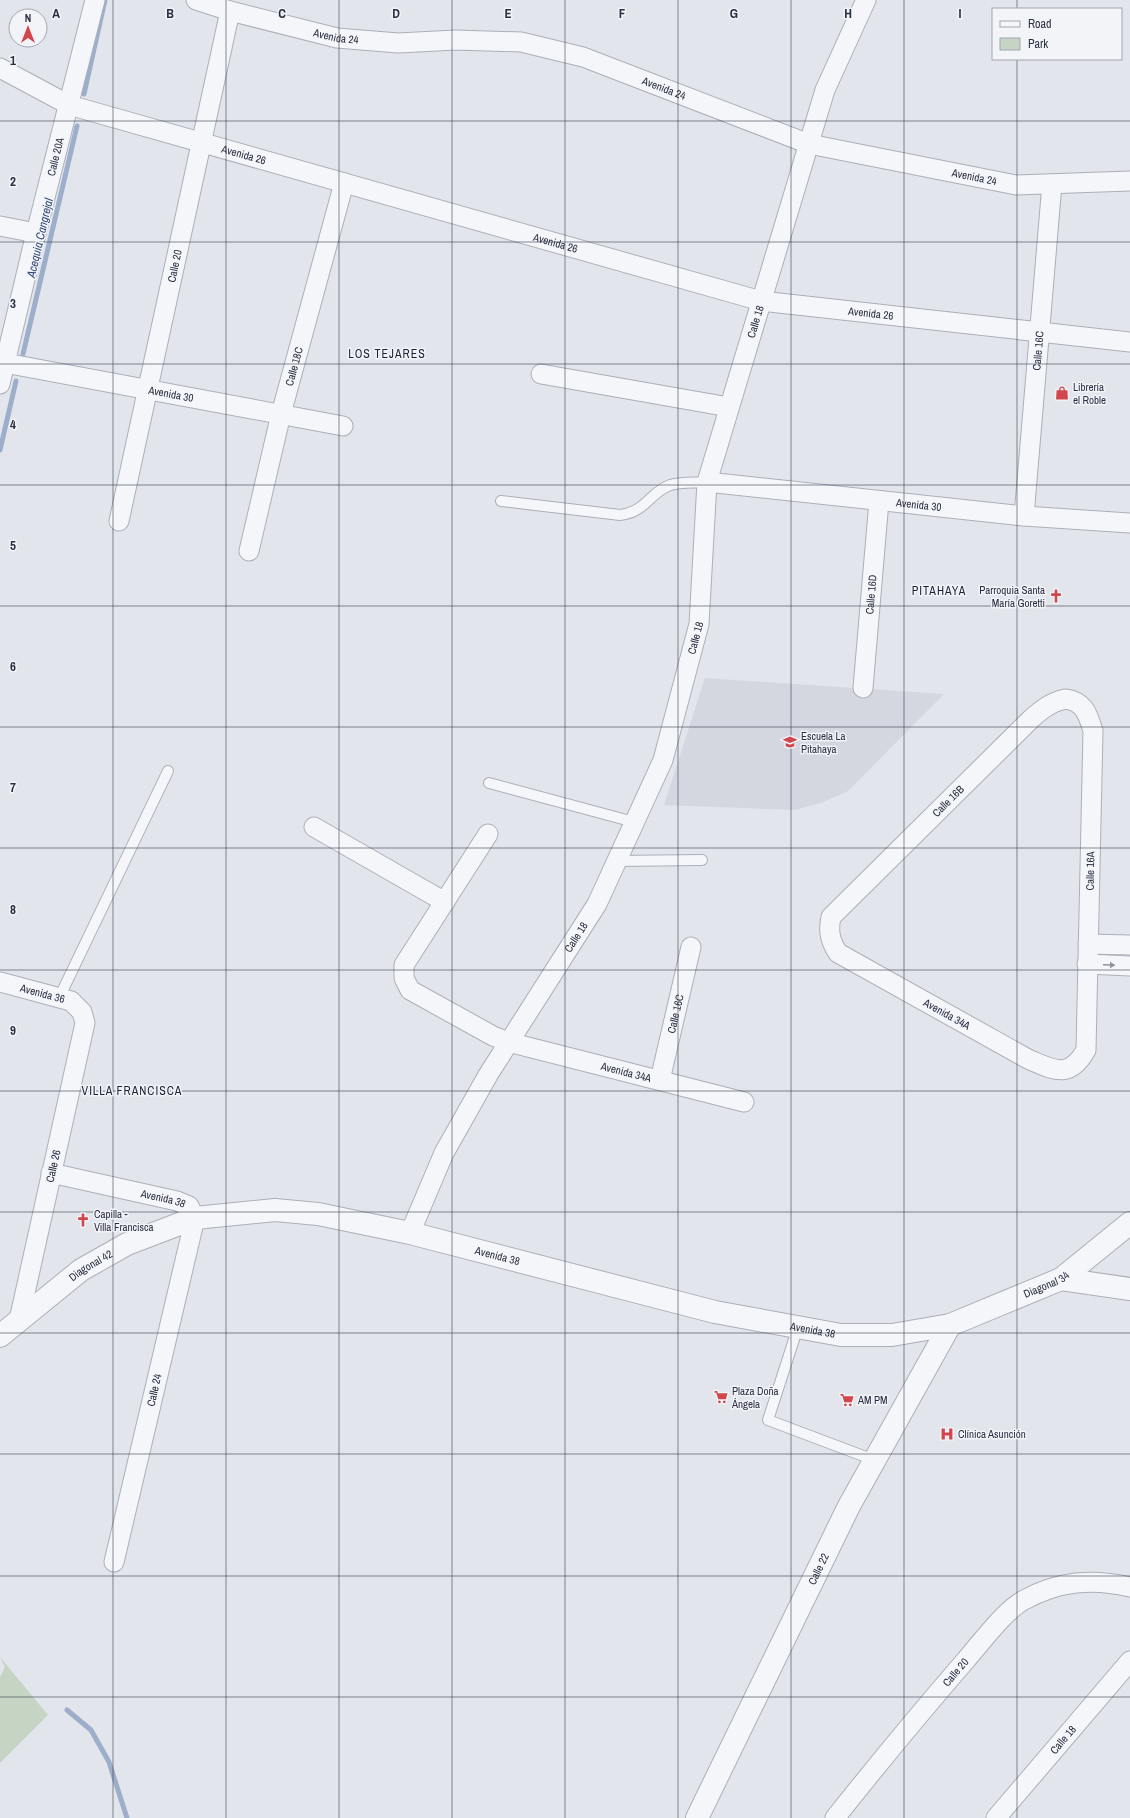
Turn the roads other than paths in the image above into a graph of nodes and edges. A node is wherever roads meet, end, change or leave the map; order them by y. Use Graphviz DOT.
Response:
graph roads {
  1 [pos="95,0"];
  2 [pos="196,0"];
  3 [pos="866,0"];
  4 [pos="230,11"];
  5 [pos="0,68"];
  6 [pos="69,104"];
  7 [pos="202,142"];
  8 [pos="809,144"];
  9 [pos="1130,181"];
  10 [pos="344,182"];
  11 [pos="1052,184"];
  12 [pos="0,226"];
  13 [pos="36,233"];
  14 [pos="761,301"];
  15 [pos="1039,332"];
  16 [pos="1130,342"];
  17 [pos="3,362"];
  18 [pos="542,374"];
  19 [pos="0,384"];
  20 [pos="148,390"];
  21 [pos="729,407"];
  22 [pos="281,414"];
  23 [pos="343,426"];
  24 [pos="707,482"];
  25 [pos="502,500"];
  26 [pos="879,501"];
  27 [pos="1024,516"];
  28 [pos="119,521"];
  29 [pos="1130,523"];
  30 [pos="249,551"];
  31 [pos="863,688"];
  32 [pos="1073,700"];
  33 [pos="168,771"];
  34 [pos="489,783"];
  35 [pos="634,822"];
  36 [pos="314,827"];
  37 [pos="488,834"];
  38 [pos="617,860"];
  39 [pos="702,860"];
  40 [pos="445,902"];
  41 [pos="831,917"];
  42 [pos="1088,944"];
  43 [pos="1130,945"];
  44 [pos="691,947"];
  45 [pos="1087,964"];
  46 [pos="1130,966"];
  47 [pos="0,982"];
  48 [pos="59,998"];
  49 [pos="82,1012"];
  50 [pos="508,1042"];
  51 [pos="1086,1050"];
  52 [pos="660,1080"];
  53 [pos="744,1102"];
  54 [pos="51,1173"];
  55 [pos="195,1218"];
  56 [pos="1130,1223"];
  57 [pos="410,1233"];
  58 [pos="1061,1279"];
  59 [pos="1130,1289"];
  60 [pos="19,1320"];
  61 [pos="950,1325"];
  62 [pos="798,1327"];
  63 [pos="0,1336"];
  64 [pos="874,1460"];
  65 [pos="114,1562"];
  66 [pos="1130,1587"];
  67 [pos="1130,1661"];
  68 [pos="703,1816"];
  69 [pos="835,1818"];
  70 [pos="996,1818"];
  1 -- 6 [label="street, Calle 20A"];
  2 -- 4 [label="street, Avenida 24"];
  3 -- 8 [label="street, Calle 18"];
  4 -- 7 [label="street, Calle 20"];
  4 -- 8 [label="street, Avenida 24"];
  5 -- 6 [label="street, Avenida 26"];
  6 -- 7 [label="street, Avenida 26"];
  6 -- 13 [label="street, Calle 20A"];
  7 -- 10 [label="street, Avenida 26"];
  7 -- 20 [label="street, Calle 20"];
  8 -- 11 [label="street, Avenida 24"];
  8 -- 14 [label="street, Calle 18"];
  9 -- 11 [label="street, Avenida 24"];
  10 -- 14 [label="street, Avenida 26"];
  10 -- 22 [label="street, Calle 18C"];
  11 -- 15 [label="street, Calle 16C"];
  12 -- 13 [label="street"];
  13 -- 17 [label="street, Calle 20A"];
  14 -- 15 [label="street, Avenida 26"];
  14 -- 21 [label="street, Calle 18"];
  15 -- 16 [label="street, Avenida 26"];
  15 -- 27 [label="street, Calle 16C"];
  17 -- 19 [label="street, Calle 20A"];
  17 -- 20 [label="street, Avenida 30"];
  18 -- 21 [label="street"];
  20 -- 22 [label="street, Avenida 30"];
  20 -- 28 [label="street, Calle 20"];
  21 -- 24 [label="street, Calle 18"];
  22 -- 23 [label="street, Avenida 30"];
  22 -- 30 [label="street, Calle 18C"];
  24 -- 25 [label="lane"];
  24 -- 26 [label="street, Avenida 30"];
  24 -- 35 [label="street, Calle 18"];
  26 -- 27 [label="street, Avenida 30"];
  26 -- 31 [label="street, Calle 16D"];
  27 -- 29 [label="street, Avenida 30"];
  32 -- 41 [label="street, Calle 16B"];
  32 -- 42 [label="street, Calle 16A"];
  33 -- 48 [label="lane"];
  34 -- 35 [label="lane"];
  35 -- 38 [label="street, Calle 18"];
  36 -- 40 [label="street"];
  37 -- 40 [label="street, Avenida 34A"];
  38 -- 39 [label="lane"];
  38 -- 50 [label="street, Calle 18"];
  40 -- 50 [label="street, Avenida 34A"];
  41 -- 51 [label="street, Avenida 34A"];
  42 -- 43 [label="street"];
  42 -- 45 [label="street, Calle 16A"];
  44 -- 52 [label="street, Calle 16C"];
  45 -- 46 [label="street, one-way"];
  45 -- 51 [label="street, Calle 16A"];
  47 -- 48 [label="street, Avenida 36"];
  48 -- 49 [label="street, Avenida 36"];
  49 -- 54 [label="street, Calle 26"];
  50 -- 52 [label="street, Avenida 34A"];
  50 -- 57 [label="street, Calle 18"];
  52 -- 53 [label="street, Avenida 34A"];
  54 -- 55 [label="street, Avenida 38"];
  54 -- 60 [label="street, Calle 26"];
  55 -- 57 [label="street, Avenida 38"];
  55 -- 60 [label="street, Diagonal 42"];
  55 -- 65 [label="street, Calle 24"];
  56 -- 58 [label="street, Diagonal 34"];
  57 -- 62 [label="street, Avenida 38"];
  58 -- 59 [label="street"];
  58 -- 61 [label="street, Diagonal 34"];
  60 -- 63 [label="street, Diagonal 42"];
  61 -- 62 [label="street, Avenida 38"];
  61 -- 64 [label="street, Calle 22"];
  62 -- 64 [label="lane"];
  64 -- 68 [label="street, Calle 22"];
  66 -- 69 [label="street, Calle 20"];
  67 -- 70 [label="street, Calle 18"];
}
